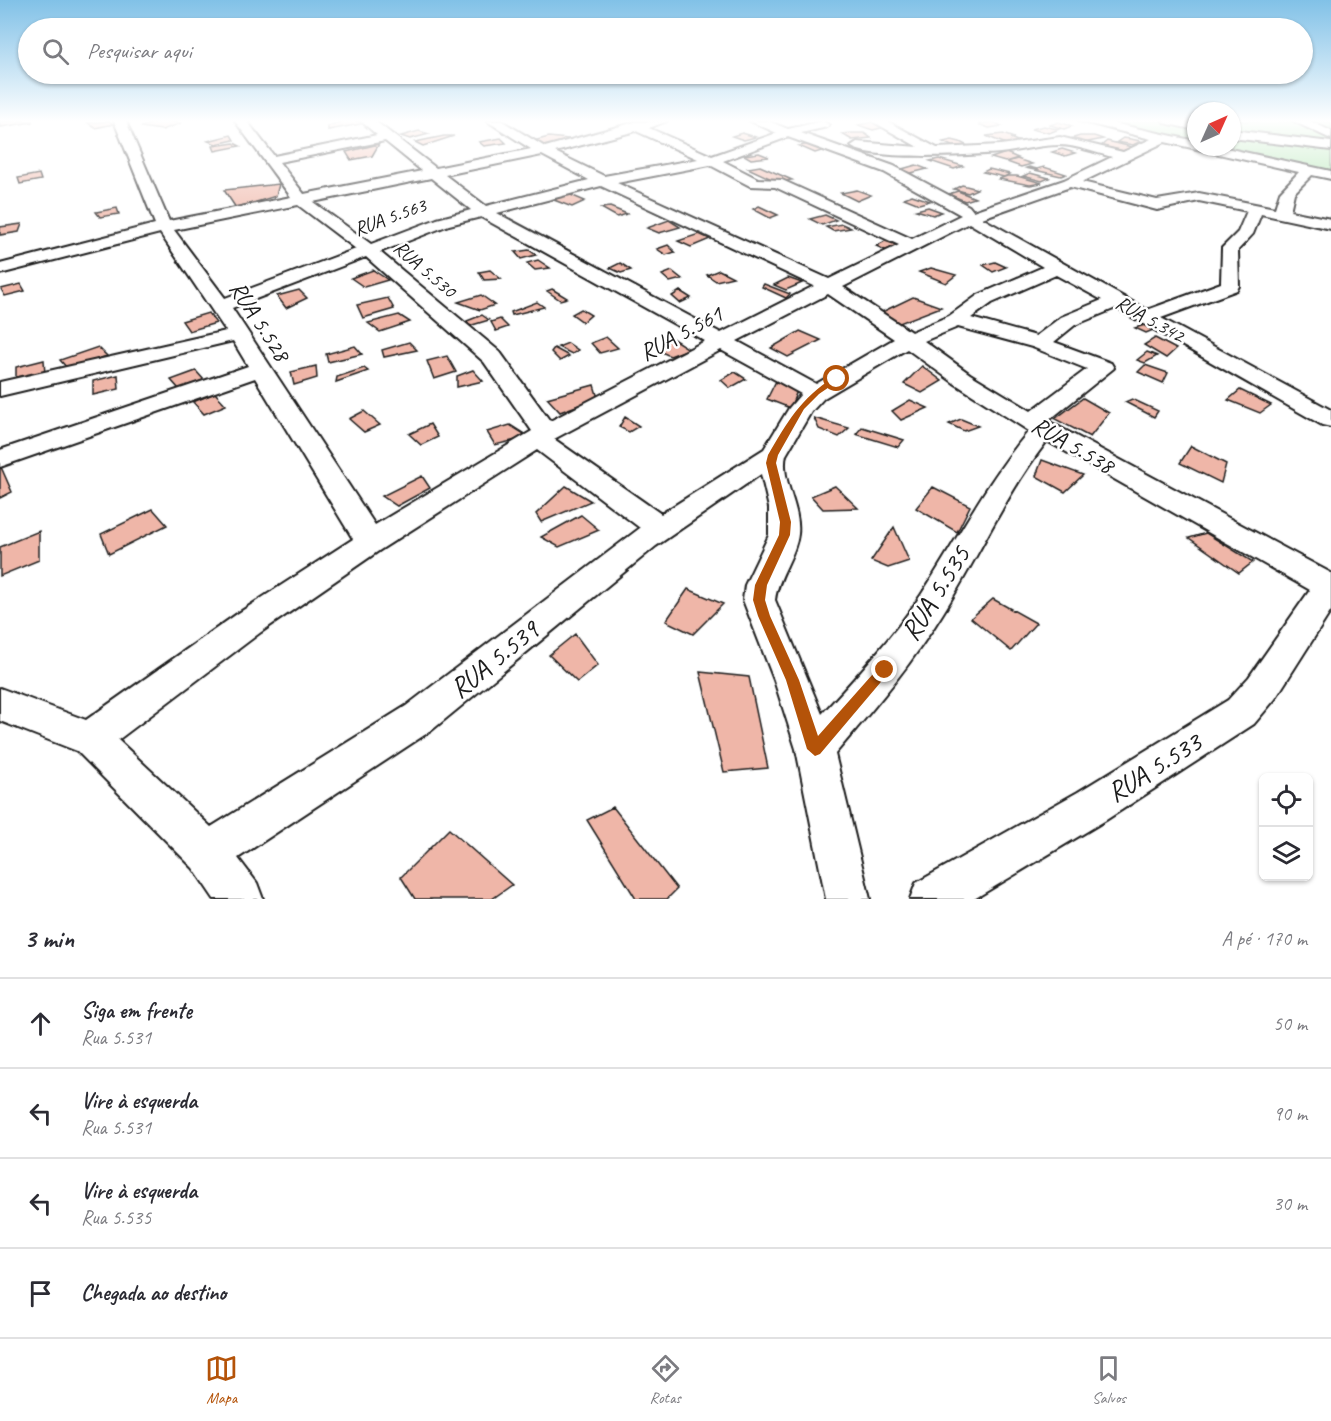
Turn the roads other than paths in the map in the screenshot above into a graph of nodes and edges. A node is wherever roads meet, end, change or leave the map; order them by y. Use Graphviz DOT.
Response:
graph roads {
  1 [pos="137,163"];
  2 [pos="274,163"];
  3 [pos="418,163"];
  4 [pos="484,163"];
  5 [pos="565,163"];
  6 [pos="701,163"];
  7 [pos="716,163"];
  8 [pos="872,163"];
  9 [pos="880,163"];
  10 [pos="1114,163"];
  11 [pos="1277,163"];
  12 [pos="889,169"];
  13 [pos="1309,170"];
  14 [pos="430,173"];
  15 [pos="1331,175"];
  16 [pos="602,181"];
  17 [pos="1069,183"];
  18 [pos="300,199"];
  19 [pos="1256,209"];
  20 [pos="482,211"];
  21 [pos="1281,214"];
  22 [pos="970,217"];
  23 [pos="1331,224"];
  24 [pos="164,227"];
  25 [pos="914,246"];
  26 [pos="368,249"];
  27 [pos="1057,268"];
  28 [pos="0,269"];
  29 [pos="828,286"];
  30 [pos="1117,301"];
  31 [pos="220,306"];
  32 [pos="1146,316"];
  33 [pos="956,320"];
  34 [pos="238,334"];
  35 [pos="723,342"];
  36 [pos="910,342"];
  37 [pos="1039,343"];
  38 [pos="261,369"];
  39 [pos="0,389"];
  40 [pos="816,393"];
  41 [pos="1331,420"];
  42 [pos="1039,424"];
  43 [pos="542,436"];
  44 [pos="773,455"];
  45 [pos="0,459"];
  46 [pos="659,527"];
  47 [pos="370,542"];
  48 [pos="1330,586"];
  49 [pos="0,704"];
  50 [pos="90,739"];
  51 [pos="815,749"];
  52 [pos="208,853"];
  53 [pos="241,899"];
  54 [pos="848,899"];
  55 [pos="932,899"];
  1 -- 24 [label="street, RUA 5.528"];
  2 -- 18 [label="street, RUA 5.530"];
  3 -- 14 [label="street"];
  4 -- 14 [label="street"];
  5 -- 16 [label="street, RUA 5.538"];
  6 -- 16 [label="street, RUA 5.563"];
  7 -- 25 [label="street"];
  8 -- 12 [label="street"];
  9 -- 12 [label="street"];
  10 -- 17 [label="street, RUA 5.561"];
  11 -- 13 [label="street"];
  12 -- 22 [label="street, RUA 5.342"];
  13 -- 15 [label="street"];
  13 -- 21 [label="street"];
  14 -- 18 [label="street"];
  14 -- 20 [label="street"];
  16 -- 20 [label="street, RUA 5.563"];
  16 -- 29 [label="street, RUA 5.538"];
  17 -- 19 [label="street"];
  17 -- 22 [label="street, RUA 5.561"];
  18 -- 24 [label="street"];
  18 -- 26 [label="street, RUA 5.530"];
  19 -- 21 [label="street"];
  19 -- 32 [label="street"];
  20 -- 26 [label="street, RUA 5.563"];
  20 -- 35 [label="street"];
  21 -- 23 [label="street"];
  22 -- 25 [label="street, RUA 5.561"];
  22 -- 27 [label="street, RUA 5.342"];
  24 -- 28 [label="street"];
  24 -- 31 [label="street, RUA 5.528"];
  25 -- 29 [label="street, RUA 5.561"];
  26 -- 31 [label="street, RUA 5.563"];
  26 -- 43 [label="street, RUA 5.530"];
  27 -- 30 [label="street, RUA 5.342"];
  27 -- 33 [label="street"];
  29 -- 35 [label="street, RUA 5.561"];
  29 -- 36 [label="street, RUA 5.538"];
  30 -- 32 [label="street, RUA 5.342"];
  30 -- 37 [label="street"];
  31 -- 34 [label="street, RUA 5.528"];
  32 -- 41 [label="street, RUA 5.342"];
  33 -- 36 [label="street"];
  33 -- 37 [label="street"];
  34 -- 38 [label="street, RUA 5.528"];
  34 -- 39 [label="street"];
  35 -- 40 [label="street"];
  35 -- 43 [label="street, RUA 5.561"];
  36 -- 40 [label="street"];
  36 -- 42 [label="street, RUA 5.538"];
  37 -- 42 [label="street, RUA 5.535"];
  38 -- 45 [label="street"];
  38 -- 47 [label="street, RUA 5.528"];
  40 -- 44 [label="street"];
  42 -- 48 [label="street, RUA 5.538"];
  42 -- 51 [label="street, RUA 5.535"];
  43 -- 46 [label="street, RUA 5.530"];
  43 -- 47 [label="street, RUA 5.561"];
  44 -- 46 [label="street, RUA 5.539"];
  44 -- 51 [label="street"];
  46 -- 52 [label="street, RUA 5.539"];
  47 -- 50 [label="street, RUA 5.561"];
  48 -- 55 [label="street, RUA 5.533"];
  49 -- 50 [label="street"];
  50 -- 52 [label="street"];
  51 -- 54 [label="street"];
  52 -- 53 [label="street"];
}
